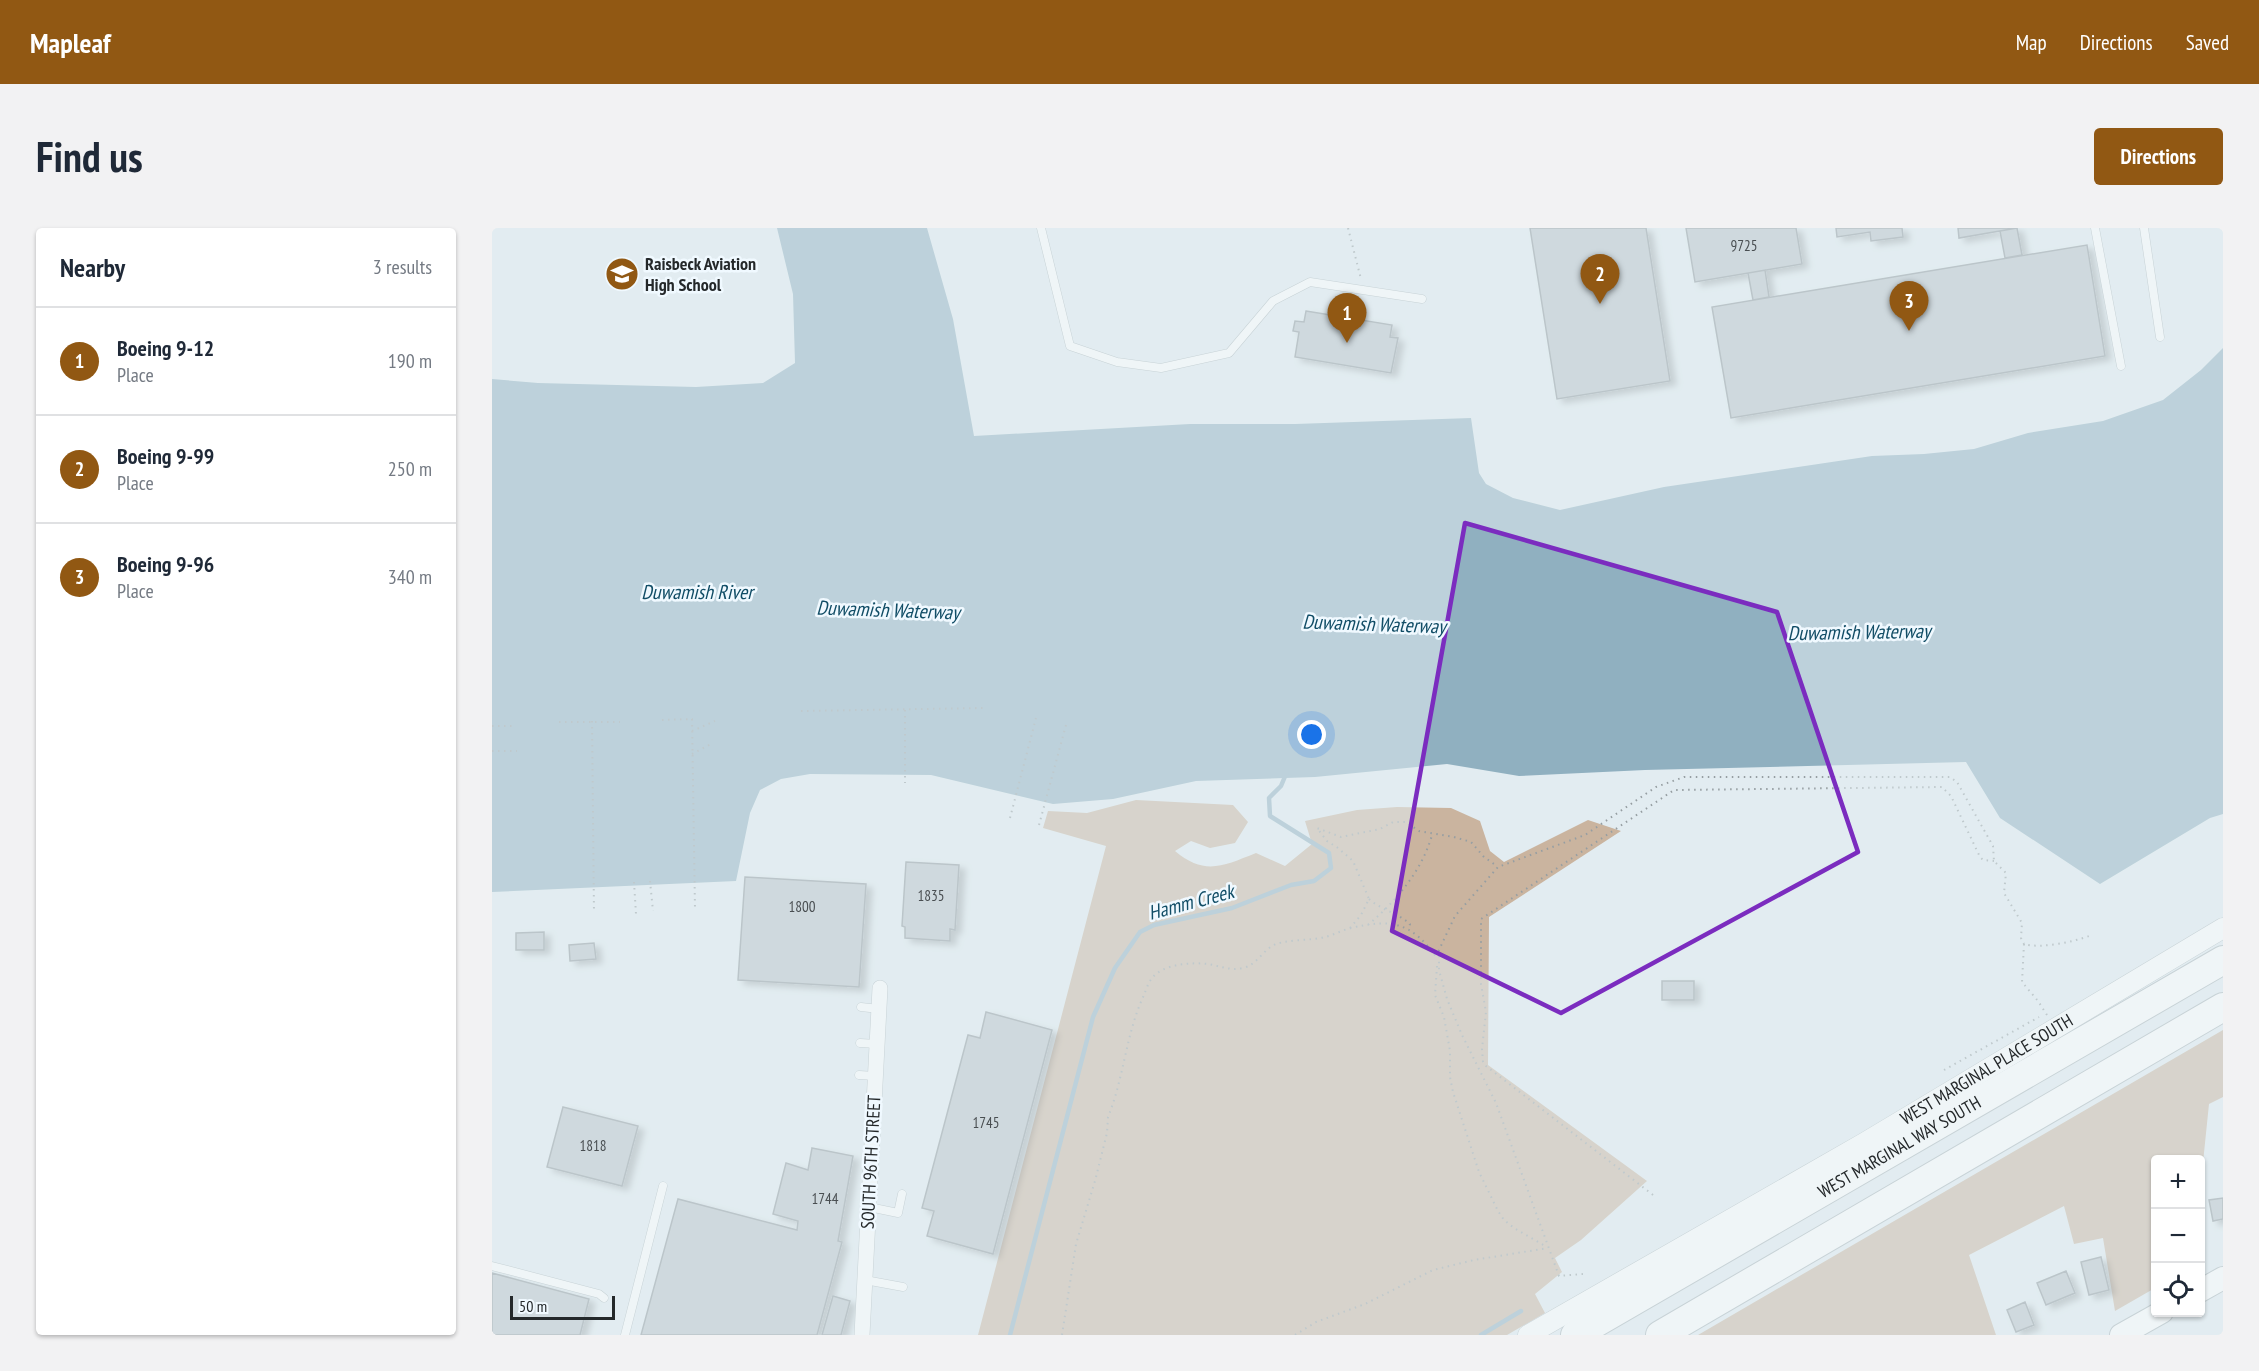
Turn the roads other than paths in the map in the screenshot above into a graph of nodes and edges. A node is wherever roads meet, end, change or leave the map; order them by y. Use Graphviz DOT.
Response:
graph roads {
  1 [pos="1041,228"];
  2 [pos="2095,228"];
  3 [pos="2144,228"];
  4 [pos="1422,299"];
  5 [pos="2160,337"];
  6 [pos="2121,366"];
  7 [pos="2223,927"];
  8 [pos="2223,960"];
  9 [pos="880,988"];
  10 [pos="2223,1007"];
  11 [pos="861,1008"];
  12 [pos="879,1009"];
  13 [pos="860,1043"];
  14 [pos="877,1044"];
  15 [pos="858,1075"];
  16 [pos="875,1076"];
  17 [pos="663,1185"];
  18 [pos="902,1194"];
  19 [pos="869,1207"];
  20 [pos="492,1266"];
  21 [pos="2223,1278"];
  22 [pos="865,1280"];
  23 [pos="903,1287"];
  24 [pos="2205,1288"];
  25 [pos="604,1298"];
  26 [pos="2153,1317"];
  27 [pos="625,1335"];
  28 [pos="862,1335"];
  29 [pos="1528,1335"];
  30 [pos="1575,1335"];
  31 [pos="1660,1335"];
  32 [pos="2121,1335"];
  1 -- 4 [label="lane"];
  2 -- 6 [label="lane"];
  3 -- 5 [label="lane"];
  7 -- 29 [label="street, WEST MARGINAL PLACE SOUTH"];
  8 -- 30 [label="highway, WEST MARGINAL WAY SOUTH"];
  9 -- 12 [label="street, SOUTH 96TH STREET"];
  10 -- 31 [label="highway"];
  11 -- 12 [label="lane"];
  12 -- 14 [label="street, SOUTH 96TH STREET"];
  13 -- 14 [label="lane"];
  14 -- 16 [label="street, SOUTH 96TH STREET"];
  15 -- 16 [label="lane"];
  16 -- 19 [label="street, SOUTH 96TH STREET"];
  17 -- 27 [label="lane"];
  18 -- 19 [label="lane"];
  19 -- 22 [label="street, SOUTH 96TH STREET"];
  20 -- 25 [label="lane"];
  21 -- 24 [label="main road"];
  22 -- 23 [label="lane"];
  22 -- 28 [label="street, SOUTH 96TH STREET"];
  26 -- 32 [label="main road"];
}
